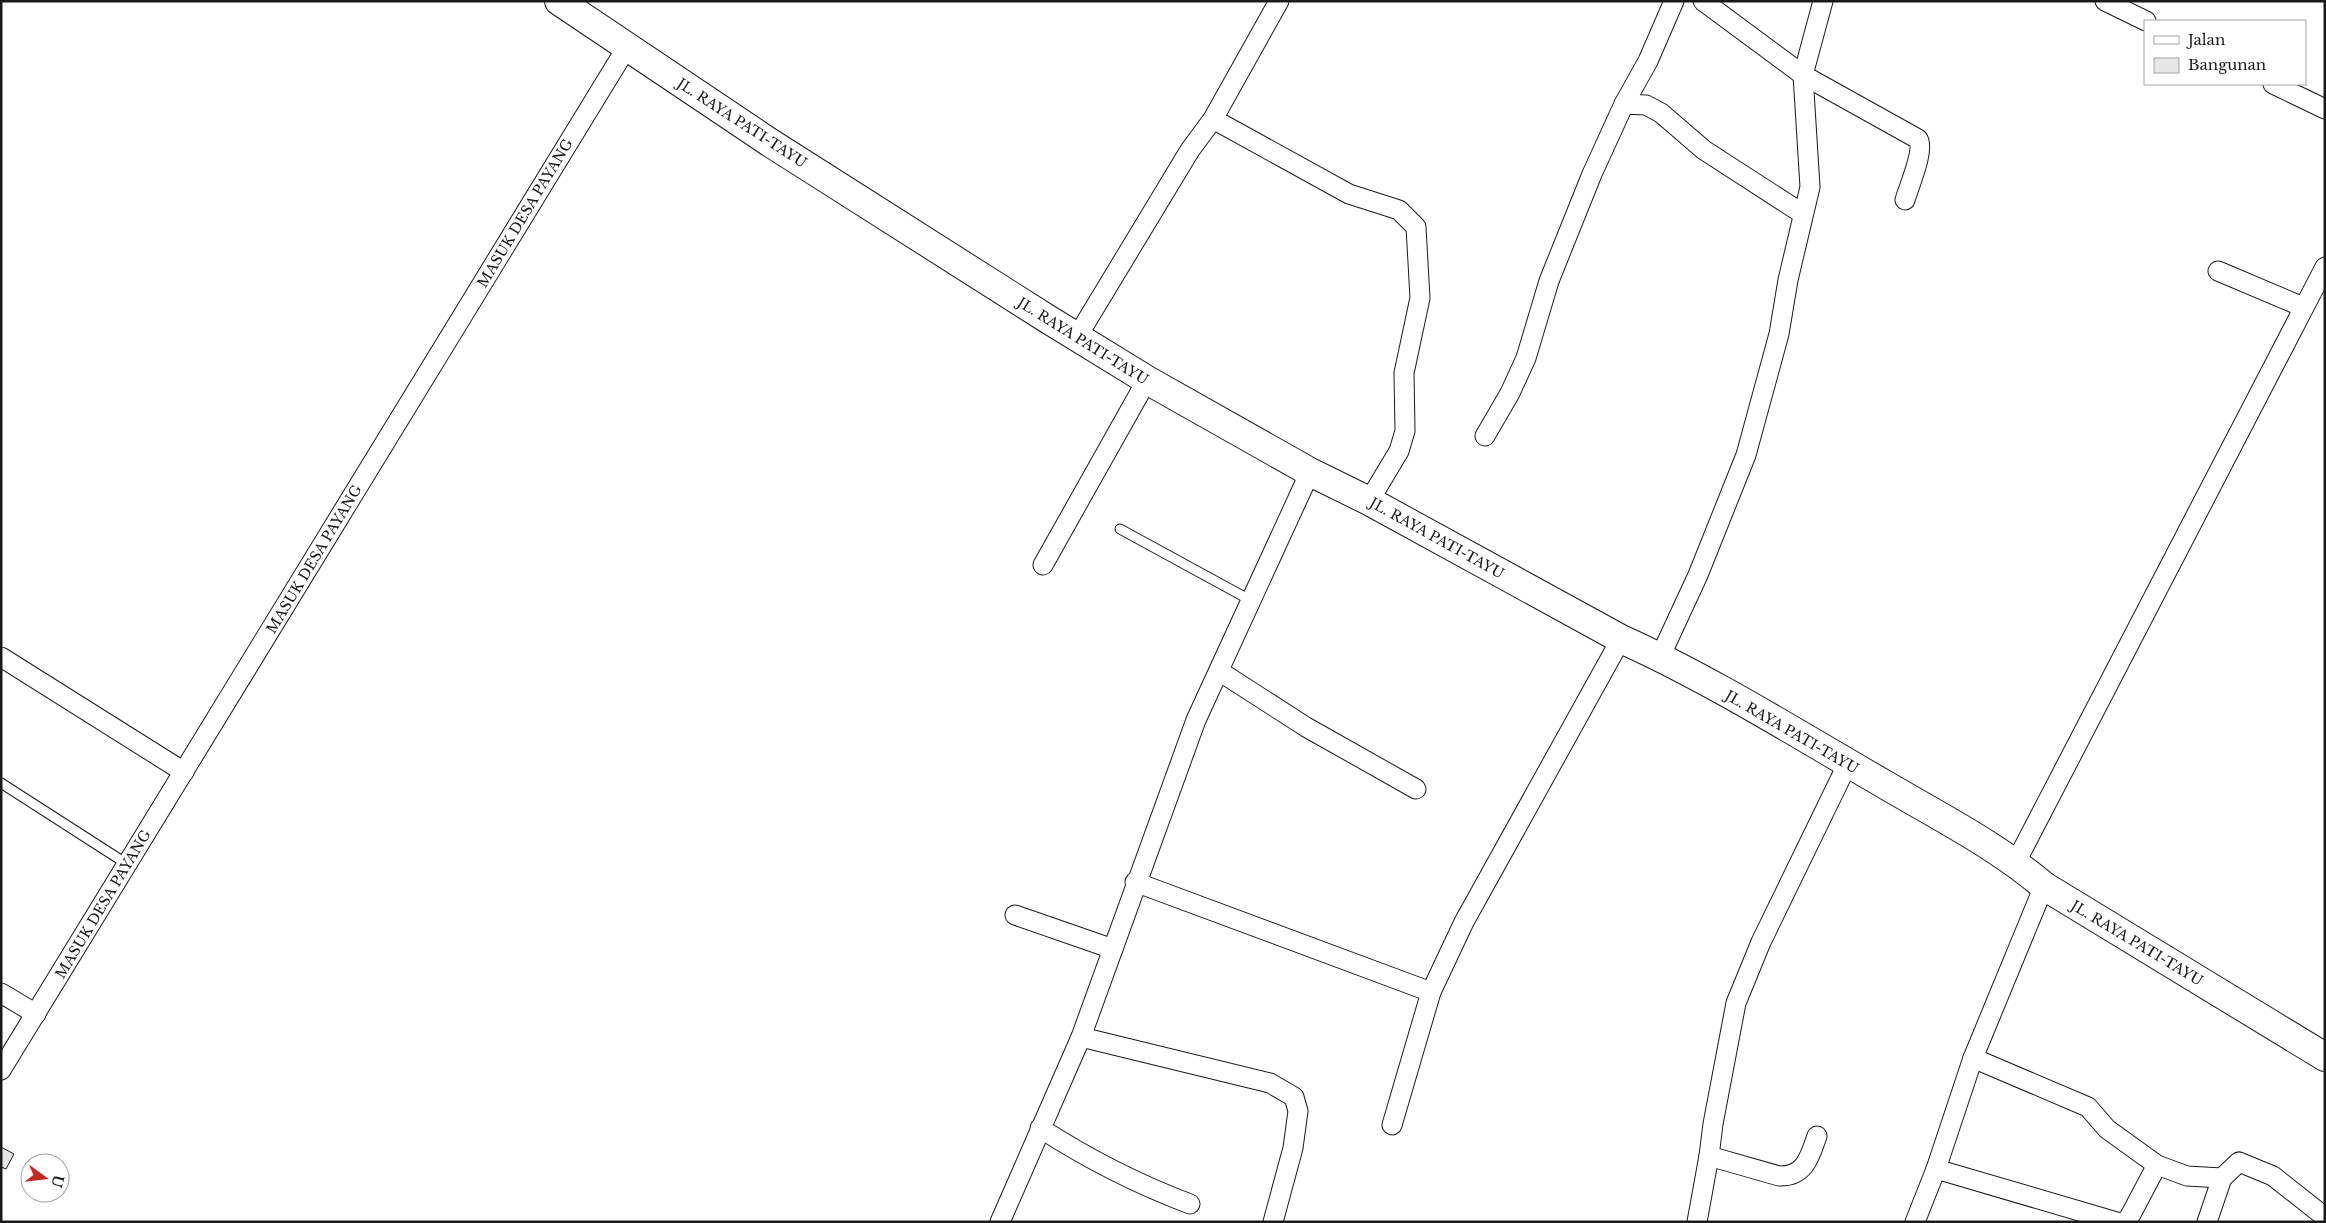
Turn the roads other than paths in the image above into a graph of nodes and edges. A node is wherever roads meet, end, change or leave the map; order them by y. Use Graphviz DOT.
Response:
graph roads {
  1 [pos="1279,1"];
  2 [pos="1674,1"];
  3 [pos="1703,1"];
  4 [pos="1823,1"];
  5 [pos="2105,1"];
  6 [pos="565,3"];
  7 [pos="2144,20"];
  8 [pos="627,47"];
  9 [pos="1803,75"];
  10 [pos="2275,85"];
  11 [pos="1624,104"];
  12 [pos="2325,109"];
  13 [pos="1213,119"];
  14 [pos="1905,200"];
  15 [pos="1803,214"];
  16 [pos="2325,267"];
  17 [pos="2218,271"];
  18 [pos="2303,307"];
  19 [pos="1076,337"];
  20 [pos="1146,380"];
  21 [pos="1485,436"];
  22 [pos="1310,472"];
  23 [pos="1369,501"];
  24 [pos="1120,530"];
  25 [pos="1043,565"];
  26 [pos="1252,601"];
  27 [pos="1621,639"];
  28 [pos="1,657"];
  29 [pos="1660,657"];
  30 [pos="1219,671"];
  31 [pos="1848,763"];
  32 [pos="184,772"];
  33 [pos="1,783"];
  34 [pos="1416,789"];
  35 [pos="2016,862"];
  36 [pos="127,864"];
  37 [pos="1136,882"];
  38 [pos="2044,886"];
  39 [pos="1015,915"];
  40 [pos="1113,949"];
  41 [pos="1431,992"];
  42 [pos="1,993"];
  43 [pos="36,1014"];
  44 [pos="1081,1037"];
  45 [pos="2325,1057"];
  46 [pos="1973,1058"];
  47 [pos="1,1070"];
  48 [pos="1392,1125"];
  49 [pos="1040,1128"];
  50 [pos="1817,1136"];
  51 [pos="1709,1156"];
  52 [pos="2157,1165"];
  53 [pos="1936,1168"];
  54 [pos="2222,1178"];
  55 [pos="1190,1204"];
  56 [pos="2325,1217"];
  57 [pos="1000,1222"];
  58 [pos="1273,1222"];
  59 [pos="1697,1222"];
  60 [pos="1915,1222"];
  61 [pos="2117,1222"];
  62 [pos="2122,1222"];
  63 [pos="2207,1222"];
  1 -- 13 [label="street"];
  2 -- 11 [label="street"];
  3 -- 9 [label="street"];
  4 -- 9 [label="street"];
  5 -- 7 [label="street"];
  6 -- 8 [label="main road, JL. RAYA PATI-TAYU"];
  8 -- 19 [label="main road, JL. RAYA PATI-TAYU"];
  8 -- 32 [label="street, MASUK DESA PAYANG"];
  9 -- 14 [label="street"];
  9 -- 15 [label="street"];
  10 -- 12 [label="street"];
  11 -- 15 [label="street"];
  11 -- 21 [label="street"];
  13 -- 19 [label="street"];
  13 -- 23 [label="street"];
  15 -- 29 [label="street"];
  16 -- 18 [label="street"];
  17 -- 18 [label="street"];
  18 -- 35 [label="street"];
  19 -- 20 [label="main road, JL. RAYA PATI-TAYU"];
  20 -- 22 [label="main road, JL. RAYA PATI-TAYU"];
  20 -- 25 [label="street"];
  22 -- 23 [label="main road, JL. RAYA PATI-TAYU"];
  22 -- 26 [label="street"];
  23 -- 27 [label="main road, JL. RAYA PATI-TAYU"];
  24 -- 26 [label="lane"];
  26 -- 30 [label="street"];
  27 -- 29 [label="main road, JL. RAYA PATI-TAYU"];
  27 -- 41 [label="street"];
  28 -- 32 [label="street"];
  29 -- 31 [label="main road, JL. RAYA PATI-TAYU"];
  30 -- 34 [label="street"];
  30 -- 37 [label="street"];
  31 -- 35 [label="main road, JL. RAYA PATI-TAYU"];
  31 -- 51 [label="street"];
  32 -- 36 [label="street, MASUK DESA PAYANG"];
  33 -- 36 [label="lane"];
  35 -- 38 [label="main road, JL. RAYA PATI-TAYU"];
  36 -- 43 [label="street, MASUK DESA PAYANG"];
  37 -- 40 [label="street"];
  37 -- 41 [label="street"];
  38 -- 45 [label="main road, JL. RAYA PATI-TAYU"];
  38 -- 46 [label="street"];
  39 -- 40 [label="street"];
  40 -- 44 [label="street"];
  41 -- 48 [label="street"];
  42 -- 43 [label="street"];
  43 -- 47 [label="street, MASUK DESA PAYANG"];
  44 -- 49 [label="street"];
  44 -- 58 [label="street"];
  46 -- 52 [label="street"];
  46 -- 53 [label="street"];
  49 -- 55 [label="street"];
  49 -- 57 [label="street"];
  50 -- 51 [label="street"];
  51 -- 59 [label="street"];
  52 -- 54 [label="street"];
  52 -- 62 [label="street"];
  53 -- 60 [label="street"];
  53 -- 61 [label="street"];
  54 -- 56 [label="street"];
  54 -- 63 [label="street"];
}
